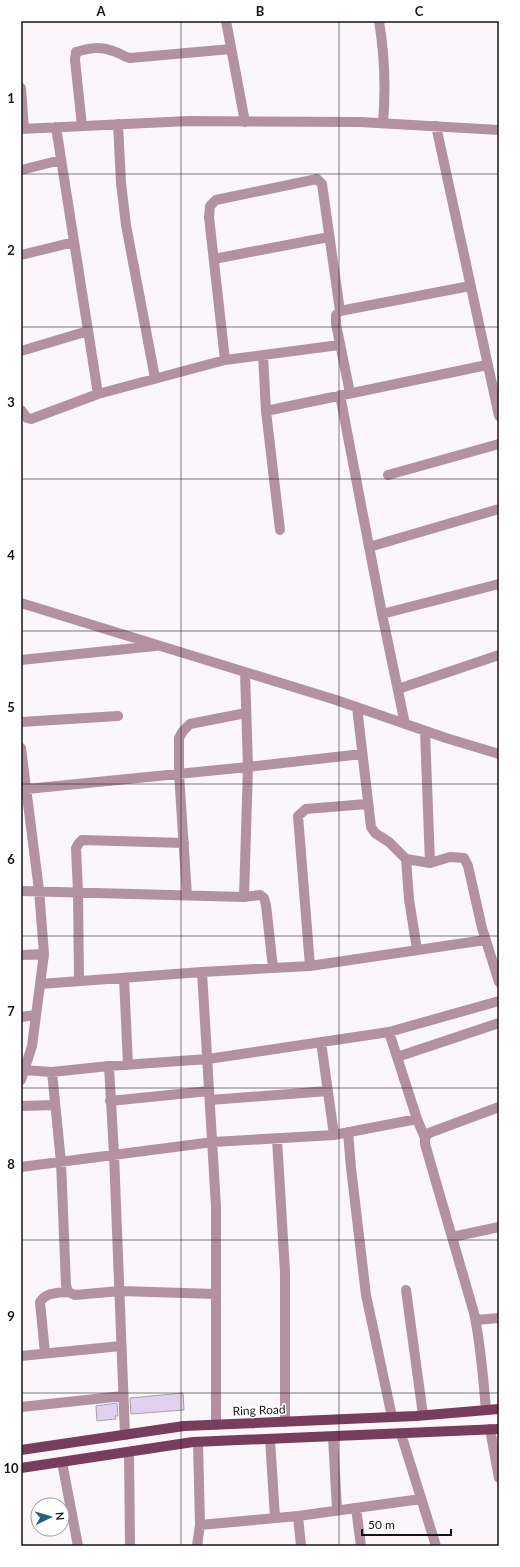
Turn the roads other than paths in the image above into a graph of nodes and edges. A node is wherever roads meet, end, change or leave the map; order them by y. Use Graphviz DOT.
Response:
graph roads {
  1 [pos="226,21"];
  2 [pos="379,21"];
  3 [pos="231,49"];
  4 [pos="21,88"];
  5 [pos="245,122"];
  6 [pos="383,123"];
  7 [pos="118,124"];
  8 [pos="82,126"];
  9 [pos="436,126"];
  10 [pos="56,127"];
  11 [pos="22,129"];
  12 [pos="499,130"];
  13 [pos="61,160"];
  14 [pos="21,170"];
  15 [pos="329,237"];
  16 [pos="74,242"];
  17 [pos="21,256"];
  18 [pos="214,259"];
  19 [pos="470,286"];
  20 [pos="340,311"];
  21 [pos="88,331"];
  22 [pos="339,345"];
  23 [pos="21,352"];
  24 [pos="263,355"];
  25 [pos="225,360"];
  26 [pos="487,365"];
  27 [pos="155,378"];
  28 [pos="496,388"];
  29 [pos="98,394"];
  30 [pos="345,394"];
  31 [pos="21,410"];
  32 [pos="266,411"];
  33 [pos="499,416"];
  34 [pos="499,444"];
  35 [pos="388,476"];
  36 [pos="499,509"];
  37 [pos="280,530"];
  38 [pos="369,547"];
  39 [pos="499,584"];
  40 [pos="21,603"];
  41 [pos="382,614"];
  42 [pos="159,646"];
  43 [pos="499,655"];
  44 [pos="21,660"];
  45 [pos="245,672"];
  46 [pos="398,689"];
  47 [pos="357,707"];
  48 [pos="246,713"];
  49 [pos="118,716"];
  50 [pos="21,722"];
  51 [pos="405,724"];
  52 [pos="425,731"];
  53 [pos="21,748"];
  54 [pos="362,754"];
  55 [pos="499,754"];
  56 [pos="248,767"];
  57 [pos="179,774"];
  58 [pos="24,783"];
  59 [pos="367,804"];
  60 [pos="184,843"];
  61 [pos="406,859"];
  62 [pos="430,862"];
  63 [pos="39,890"];
  64 [pos="21,891"];
  65 [pos="78,892"];
  66 [pos="187,895"];
  67 [pos="244,896"];
  68 [pos="485,940"];
  69 [pos="417,950"];
  70 [pos="44,954"];
  71 [pos="21,955"];
  72 [pos="310,966"];
  73 [pos="274,968"];
  74 [pos="202,972"];
  75 [pos="124,978"];
  76 [pos="79,981"];
  77 [pos="499,982"];
  78 [pos="40,984"];
  79 [pos="499,1001"];
  80 [pos="35,1015"];
  81 [pos="21,1017"];
  82 [pos="499,1023"];
  83 [pos="389,1032"];
  84 [pos="321,1042"];
  85 [pos="397,1057"];
  86 [pos="208,1059"];
  87 [pos="128,1064"];
  88 [pos="109,1066"];
  89 [pos="52,1072"];
  90 [pos="22,1075"];
  91 [pos="328,1091"];
  92 [pos="210,1096"];
  93 [pos="110,1101"];
  94 [pos="54,1105"];
  95 [pos="21,1106"];
  96 [pos="499,1107"];
  97 [pos="417,1119"];
  98 [pos="348,1132"];
  99 [pos="334,1135"];
  100 [pos="425,1138"];
  101 [pos="277,1139"];
  102 [pos="213,1142"];
  103 [pos="114,1154"];
  104 [pos="61,1162"];
  105 [pos="21,1167"];
  106 [pos="499,1227"];
  107 [pos="452,1237"];
  108 [pos="406,1290"];
  109 [pos="120,1291"];
  110 [pos="68,1292"];
  111 [pos="216,1294"];
  112 [pos="499,1318"];
  113 [pos="476,1320"];
  114 [pos="121,1346"];
  115 [pos="45,1353"];
  116 [pos="21,1356"];
  117 [pos="123,1396"];
  118 [pos="21,1407"];
  119 [pos="499,1409"];
  120 [pos="486,1410"];
  121 [pos="424,1415"];
  122 [pos="392,1417"];
  123 [pos="285,1422"];
  124 [pos="216,1424"];
  125 [pos="495,1429"];
  126 [pos="401,1434"];
  127 [pos="125,1435"];
  128 [pos="333,1437"];
  129 [pos="270,1439"];
  130 [pos="198,1442"];
  131 [pos="21,1450"];
  132 [pos="129,1452"];
  133 [pos="62,1462"];
  134 [pos="21,1468"];
  135 [pos="499,1478"];
  136 [pos="421,1499"];
  137 [pos="356,1508"];
  138 [pos="337,1510"];
  139 [pos="298,1516"];
  140 [pos="275,1518"];
  141 [pos="200,1525"];
  142 [pos="78,1546"];
  143 [pos="130,1546"];
  144 [pos="197,1546"];
  145 [pos="301,1546"];
  146 [pos="362,1546"];
  147 [pos="436,1546"];
  1 -- 3 [label="street"];
  2 -- 6 [label="street"];
  3 -- 5 [label="street"];
  3 -- 8 [label="street"];
  4 -- 11 [label="street"];
  5 -- 6 [label="street"];
  5 -- 7 [label="street"];
  6 -- 9 [label="street"];
  7 -- 8 [label="street"];
  7 -- 27 [label="street"];
  8 -- 10 [label="street"];
  9 -- 12 [label="street"];
  9 -- 19 [label="street"];
  10 -- 11 [label="street"];
  10 -- 13 [label="street"];
  13 -- 14 [label="street"];
  13 -- 16 [label="street"];
  15 -- 18 [label="street"];
  15 -- 18 [label="street"];
  15 -- 20 [label="street"];
  16 -- 17 [label="street"];
  16 -- 21 [label="street"];
  18 -- 25 [label="street"];
  19 -- 20 [label="street"];
  19 -- 26 [label="street"];
  20 -- 22 [label="street"];
  21 -- 23 [label="street"];
  21 -- 29 [label="street"];
  22 -- 24 [label="street"];
  22 -- 30 [label="street"];
  24 -- 25 [label="street"];
  24 -- 32 [label="street"];
  25 -- 27 [label="street"];
  26 -- 28 [label="street"];
  26 -- 30 [label="street"];
  27 -- 29 [label="street"];
  28 -- 33 [label="street"];
  29 -- 31 [label="street"];
  30 -- 32 [label="street"];
  30 -- 38 [label="street"];
  32 -- 37 [label="street"];
  34 -- 35 [label="street"];
  36 -- 38 [label="street"];
  38 -- 41 [label="street"];
  39 -- 41 [label="street"];
  40 -- 42 [label="street"];
  41 -- 46 [label="street"];
  42 -- 44 [label="street"];
  42 -- 45 [label="street"];
  43 -- 46 [label="street"];
  45 -- 47 [label="street"];
  45 -- 48 [label="street"];
  46 -- 51 [label="street"];
  47 -- 51 [label="street"];
  47 -- 54 [label="street"];
  48 -- 56 [label="street"];
  48 -- 57 [label="street"];
  49 -- 50 [label="street"];
  51 -- 52 [label="street"];
  52 -- 55 [label="street"];
  52 -- 62 [label="street"];
  53 -- 58 [label="street"];
  54 -- 56 [label="street"];
  54 -- 59 [label="street"];
  56 -- 57 [label="street"];
  56 -- 67 [label="street"];
  57 -- 58 [label="street"];
  57 -- 60 [label="street"];
  58 -- 63 [label="street"];
  59 -- 61 [label="street"];
  59 -- 72 [label="street"];
  60 -- 65 [label="street"];
  60 -- 66 [label="street"];
  61 -- 62 [label="street"];
  61 -- 69 [label="street"];
  62 -- 68 [label="street"];
  63 -- 64 [label="street"];
  63 -- 65 [label="street"];
  63 -- 70 [label="street"];
  65 -- 66 [label="street"];
  65 -- 76 [label="street"];
  66 -- 67 [label="street"];
  67 -- 73 [label="street"];
  68 -- 69 [label="street"];
  68 -- 77 [label="street"];
  69 -- 72 [label="street"];
  70 -- 71 [label="street"];
  70 -- 78 [label="street"];
  72 -- 73 [label="street"];
  73 -- 74 [label="street"];
  74 -- 75 [label="street"];
  74 -- 86 [label="street"];
  75 -- 76 [label="street"];
  75 -- 87 [label="street"];
  76 -- 78 [label="street"];
  78 -- 80 [label="street"];
  79 -- 83 [label="street"];
  80 -- 81 [label="street"];
  80 -- 90 [label="street"];
  82 -- 85 [label="street"];
  83 -- 84 [label="street"];
  83 -- 85 [label="street"];
  84 -- 86 [label="street"];
  84 -- 91 [label="street"];
  85 -- 97 [label="street"];
  86 -- 87 [label="street"];
  86 -- 92 [label="street"];
  87 -- 88 [label="street"];
  88 -- 89 [label="street"];
  88 -- 93 [label="street"];
  89 -- 90 [label="street"];
  89 -- 94 [label="street"];
  91 -- 92 [label="street"];
  91 -- 99 [label="street"];
  92 -- 93 [label="street"];
  92 -- 102 [label="street"];
  93 -- 103 [label="street"];
  94 -- 95 [label="street"];
  94 -- 104 [label="street"];
  96 -- 100 [label="street"];
  97 -- 98 [label="street"];
  97 -- 100 [label="street"];
  98 -- 99 [label="street"];
  98 -- 122 [label="street"];
  99 -- 101 [label="street"];
  100 -- 107 [label="street"];
  101 -- 102 [label="street"];
  101 -- 123 [label="street"];
  102 -- 103 [label="street"];
  102 -- 111 [label="street"];
  103 -- 104 [label="street"];
  103 -- 109 [label="street"];
  104 -- 105 [label="street"];
  104 -- 110 [label="street"];
  106 -- 107 [label="street"];
  107 -- 113 [label="street"];
  108 -- 121 [label="street"];
  109 -- 110 [label="street"];
  109 -- 111 [label="street"];
  109 -- 114 [label="street"];
  110 -- 115 [label="street"];
  111 -- 124 [label="street"];
  112 -- 113 [label="street"];
  113 -- 120 [label="street"];
  114 -- 115 [label="street"];
  114 -- 117 [label="street"];
  115 -- 116 [label="street"];
  117 -- 118 [label="street"];
  117 -- 127 [label="street"];
  119 -- 120 [label="main road, Ring Road"];
  120 -- 121 [label="main road, Ring Road"];
  121 -- 122 [label="main road, Ring Road"];
  122 -- 123 [label="main road, Ring Road"];
  123 -- 124 [label="main road, Ring Road"];
  124 -- 127 [label="main road, Ring Road"];
  125 -- 126 [label="main road"];
  125 -- 135 [label="street"];
  126 -- 128 [label="main road"];
  126 -- 136 [label="street"];
  127 -- 131 [label="main road, Ring Road"];
  128 -- 129 [label="main road"];
  128 -- 138 [label="street"];
  129 -- 130 [label="main road"];
  129 -- 140 [label="street"];
  130 -- 132 [label="main road"];
  130 -- 141 [label="street"];
  132 -- 133 [label="main road"];
  132 -- 143 [label="street"];
  133 -- 134 [label="main road"];
  133 -- 142 [label="street"];
  136 -- 137 [label="street"];
  136 -- 147 [label="street"];
  137 -- 138 [label="street"];
  137 -- 146 [label="street"];
  138 -- 139 [label="street"];
  139 -- 140 [label="street"];
  139 -- 145 [label="street"];
  140 -- 141 [label="street"];
  141 -- 144 [label="street"];
}
